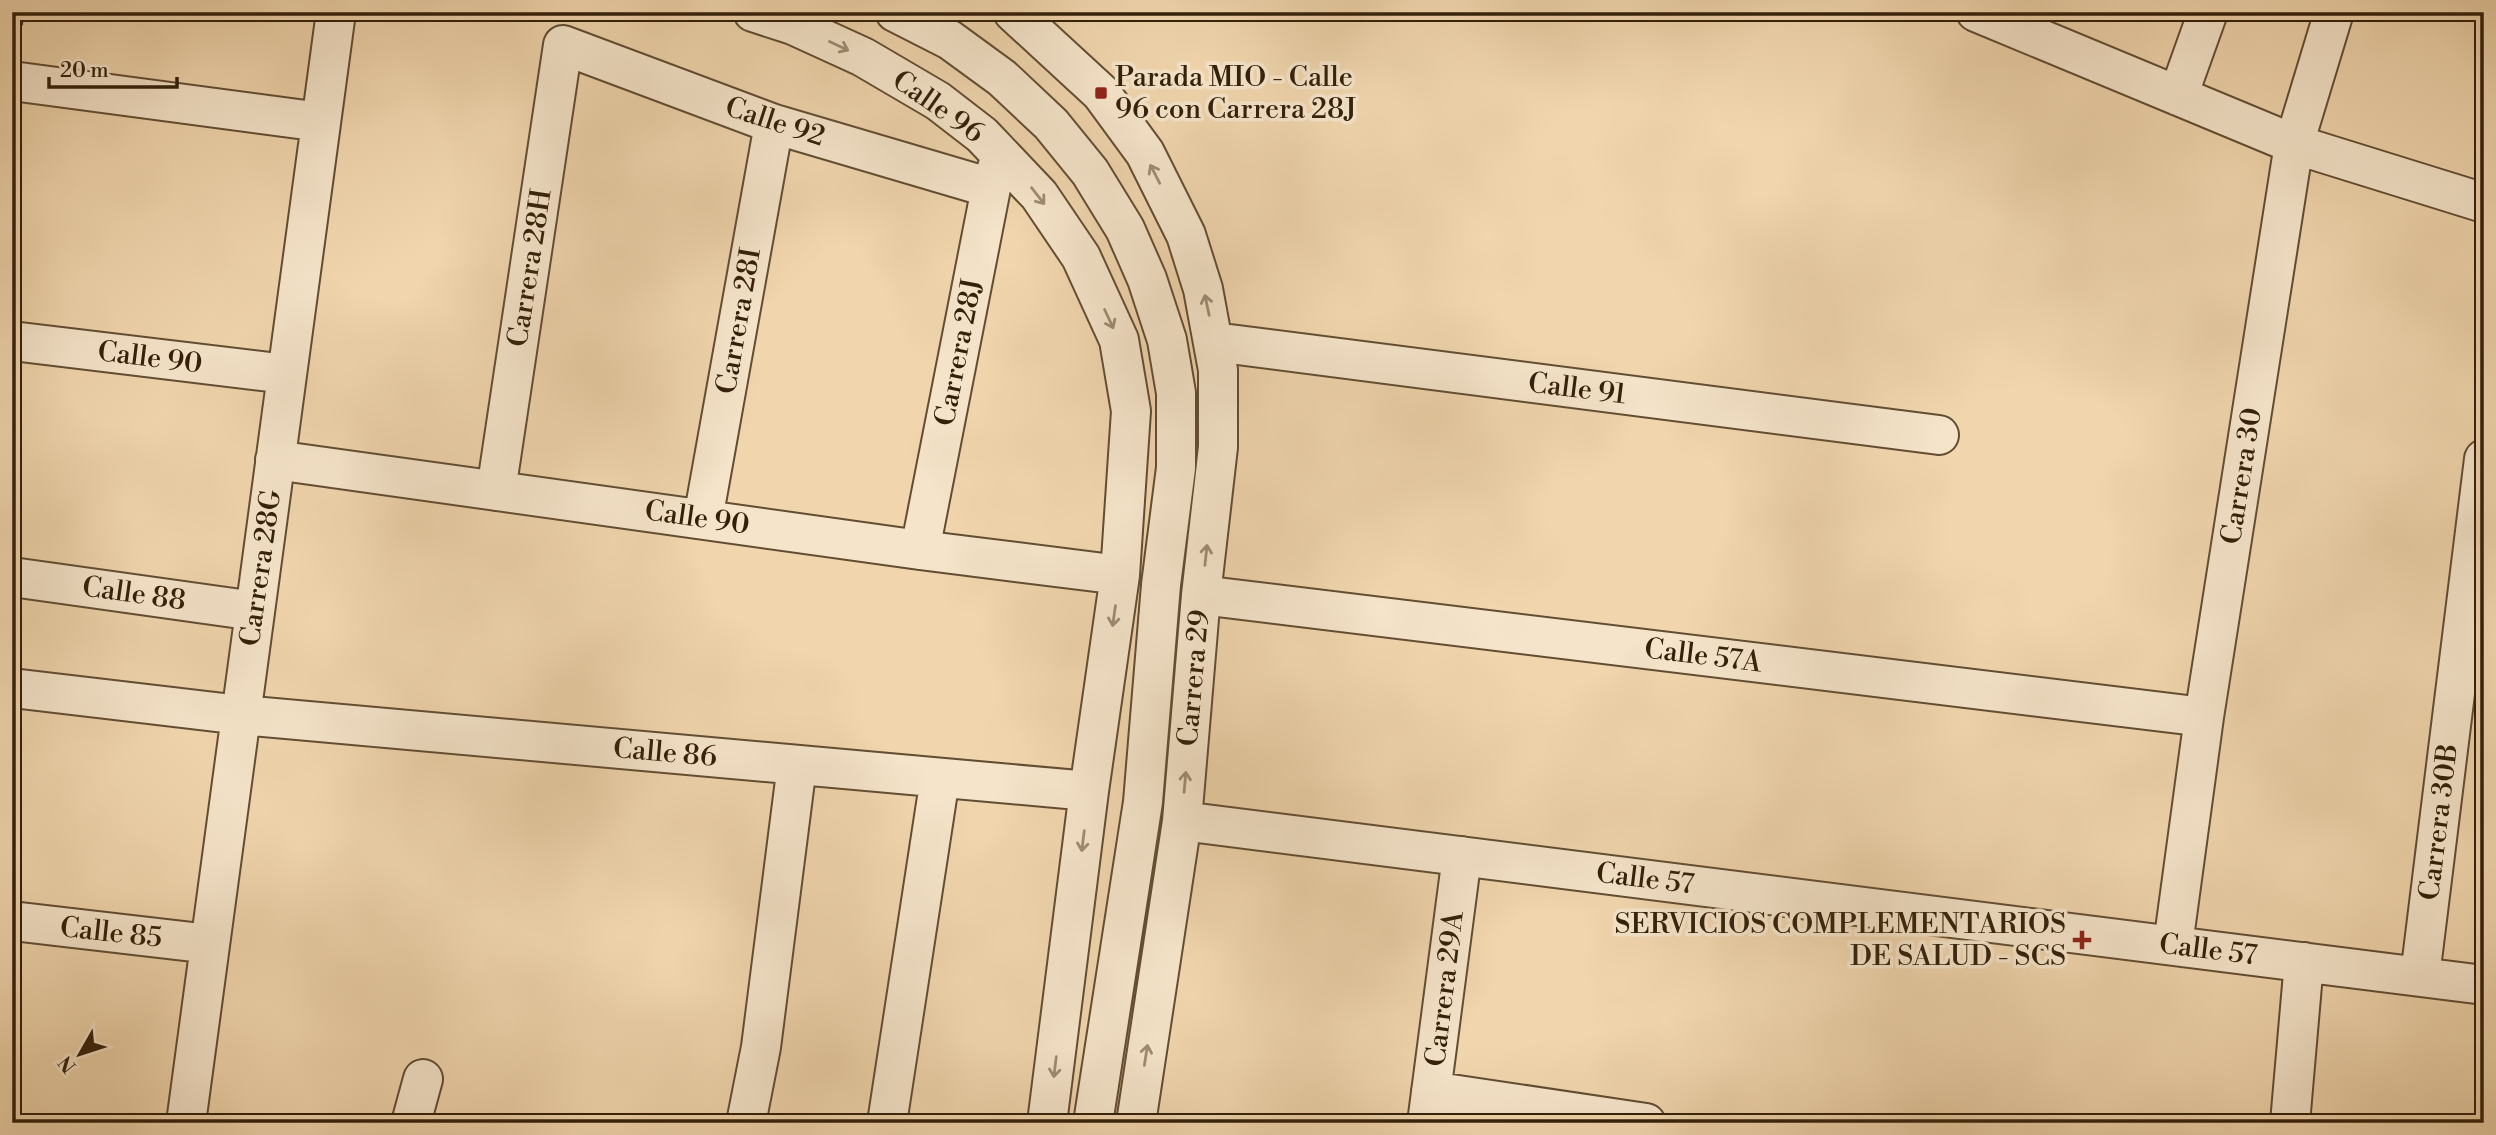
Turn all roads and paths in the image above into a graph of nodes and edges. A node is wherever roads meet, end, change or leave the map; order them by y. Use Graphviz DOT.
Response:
graph roads {
  1 [pos="336,12"];
  2 [pos="752,12"];
  3 [pos="895,12"];
  4 [pos="1013,12"];
  5 [pos="1976,12"];
  6 [pos="2208,12"];
  7 [pos="2334,12"];
  8 [pos="563,45"];
  9 [pos="12,81"];
  10 [pos="2178,96"];
  11 [pos="321,122"];
  12 [pos="774,124"];
  13 [pos="2294,144"];
  14 [pos="996,171"];
  15 [pos="2484,203"];
  16 [pos="12,341"];
  17 [pos="1214,342"];
  18 [pos="287,374"];
  19 [pos="1939,435"];
  20 [pos="2484,459"];
  21 [pos="275,460"];
  22 [pos="496,491"];
  23 [pos="703,519"];
  24 [pos="920,551"];
  25 [pos="1120,576"];
  26 [pos="12,577"];
  27 [pos="1201,595"];
  28 [pos="255,611"];
  29 [pos="12,688"];
  30 [pos="241,715"];
  31 [pos="2204,717"];
  32 [pos="797,765"];
  33 [pos="940,778"];
  34 [pos="1089,791"];
  35 [pos="1182,821"];
  36 [pos="1462,856"];
  37 [pos="12,921"];
  38 [pos="211,944"];
  39 [pos="2173,945"];
  40 [pos="2304,962"];
  41 [pos="2420,976"];
  42 [pos="2484,985"];
  43 [pos="422,1079"];
  44 [pos="1429,1107"];
  45 [pos="186,1123"];
  46 [pos="411,1123"];
  47 [pos="746,1123"];
  48 [pos="887,1123"];
  49 [pos="1047,1123"];
  50 [pos="1093,1123"];
  51 [pos="1136,1123"];
  52 [pos="1646,1123"];
  53 [pos="2290,1123"];
  1 -- 11 [label="street, Carrera 28G"];
  2 -- 14 [label="street, Calle 96, one-way"];
  3 -- 50 [label="street"];
  17 -- 4 [label="street, Carrera 29, one-way"];
  5 -- 10 [label="street"];
  6 -- 10 [label="street"];
  7 -- 13 [label="street, Carrera 30"];
  8 -- 12 [label="street, Calle 92"];
  8 -- 22 [label="street, Carrera 28H"];
  9 -- 11 [label="street"];
  10 -- 13 [label="street"];
  11 -- 18 [label="street, Carrera 28G"];
  12 -- 14 [label="street, Calle 92"];
  12 -- 23 [label="street, Carrera 28I"];
  13 -- 15 [label="street"];
  13 -- 31 [label="street, Carrera 30"];
  14 -- 24 [label="street, Carrera 28J"];
  14 -- 25 [label="street, Calle 96, one-way"];
  16 -- 18 [label="street, Calle 90"];
  17 -- 19 [label="street, Calle 91"];
  27 -- 17 [label="street, Carrera 29, one-way"];
  18 -- 21 [label="street, Carrera 28G"];
  20 -- 41 [label="street, Carrera 30B"];
  21 -- 22 [label="street, Calle 90"];
  21 -- 28 [label="street, Carrera 28G"];
  22 -- 23 [label="street, Calle 90"];
  23 -- 24 [label="street, Calle 90"];
  24 -- 25 [label="street, Calle 90"];
  25 -- 34 [label="street, one-way"];
  26 -- 28 [label="street, Calle 88"];
  27 -- 31 [label="street, Calle 57A"];
  35 -- 27 [label="street, Carrera 29, one-way"];
  28 -- 30 [label="street, Carrera 28G"];
  29 -- 30 [label="street, Calle 86"];
  30 -- 32 [label="street, Calle 86"];
  30 -- 38 [label="street, Carrera 28G"];
  31 -- 39 [label="street, Carrera 30"];
  32 -- 33 [label="street, Calle 86"];
  32 -- 47 [label="street"];
  33 -- 34 [label="street, Calle 86"];
  33 -- 48 [label="street"];
  34 -- 49 [label="street, one-way"];
  35 -- 36 [label="street, Calle 57"];
  51 -- 35 [label="street, Carrera 29, one-way"];
  36 -- 39 [label="street, Calle 57"];
  36 -- 44 [label="street, Carrera 29A"];
  37 -- 38 [label="street, Calle 85"];
  38 -- 45 [label="street, Carrera 28G"];
  39 -- 40 [label="street, Calle 57"];
  40 -- 41 [label="street, Calle 57"];
  40 -- 53 [label="street"];
  41 -- 42 [label="street, Calle 57"];
  43 -- 46 [label="street"];
  44 -- 52 [label="street"];
}
